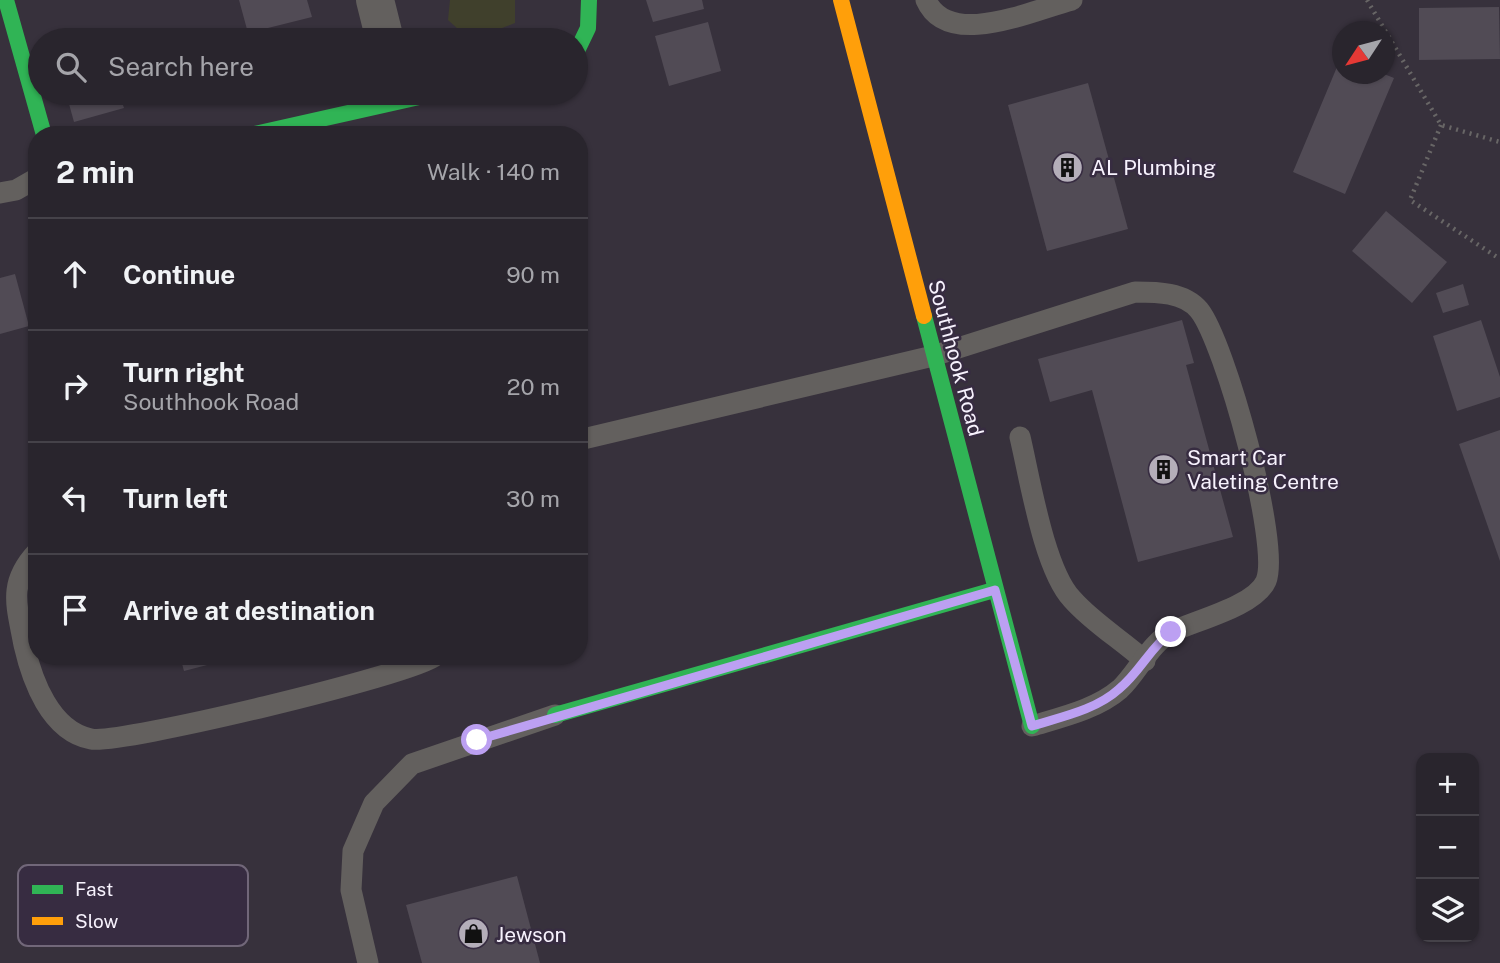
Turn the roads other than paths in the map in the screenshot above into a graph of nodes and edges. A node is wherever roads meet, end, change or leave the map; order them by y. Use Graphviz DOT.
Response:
graph roads {
  1 [pos="6,0"];
  2 [pos="375,0"];
  3 [pos="589,0"];
  4 [pos="841,0"];
  5 [pos="926,0"];
  6 [pos="1072,0"];
  7 [pos="382,28"];
  8 [pos="588,28"];
  9 [pos="28,78"];
  10 [pos="36,105"];
  11 [pos="367,105"];
  12 [pos="41,126"];
  13 [pos="285,126"];
  14 [pos="28,183"];
  15 [pos="0,193"];
  16 [pos="933,356"];
  17 [pos="1020,437"];
  18 [pos="588,438"];
  19 [pos="28,562"];
  20 [pos="995,590"];
  21 [pos="28,662"];
  22 [pos="1145,662"];
  23 [pos="29,665"];
  24 [pos="411,665"];
  25 [pos="555,715"];
  26 [pos="1032,726"];
  27 [pos="369,963"];
  1 -- 9 [label="street"];
  2 -- 7 [label="street"];
  3 -- 8 [label="street"];
  4 -- 16 [label="street, Southhook Road"];
  5 -- 6 [label="lane"];
  10 -- 12 [label="street"];
  11 -- 13 [label="street"];
  14 -- 15 [label="lane"];
  16 -- 18 [label="lane"];
  16 -- 20 [label="street, Southhook Road"];
  16 -- 22 [label="lane"];
  17 -- 22 [label="lane"];
  19 -- 21 [label="lane"];
  20 -- 25 [label="street"];
  20 -- 26 [label="street, Southhook Road"];
  22 -- 26 [label="lane"];
  23 -- 24 [label="lane"];
  25 -- 27 [label="lane"];
}
